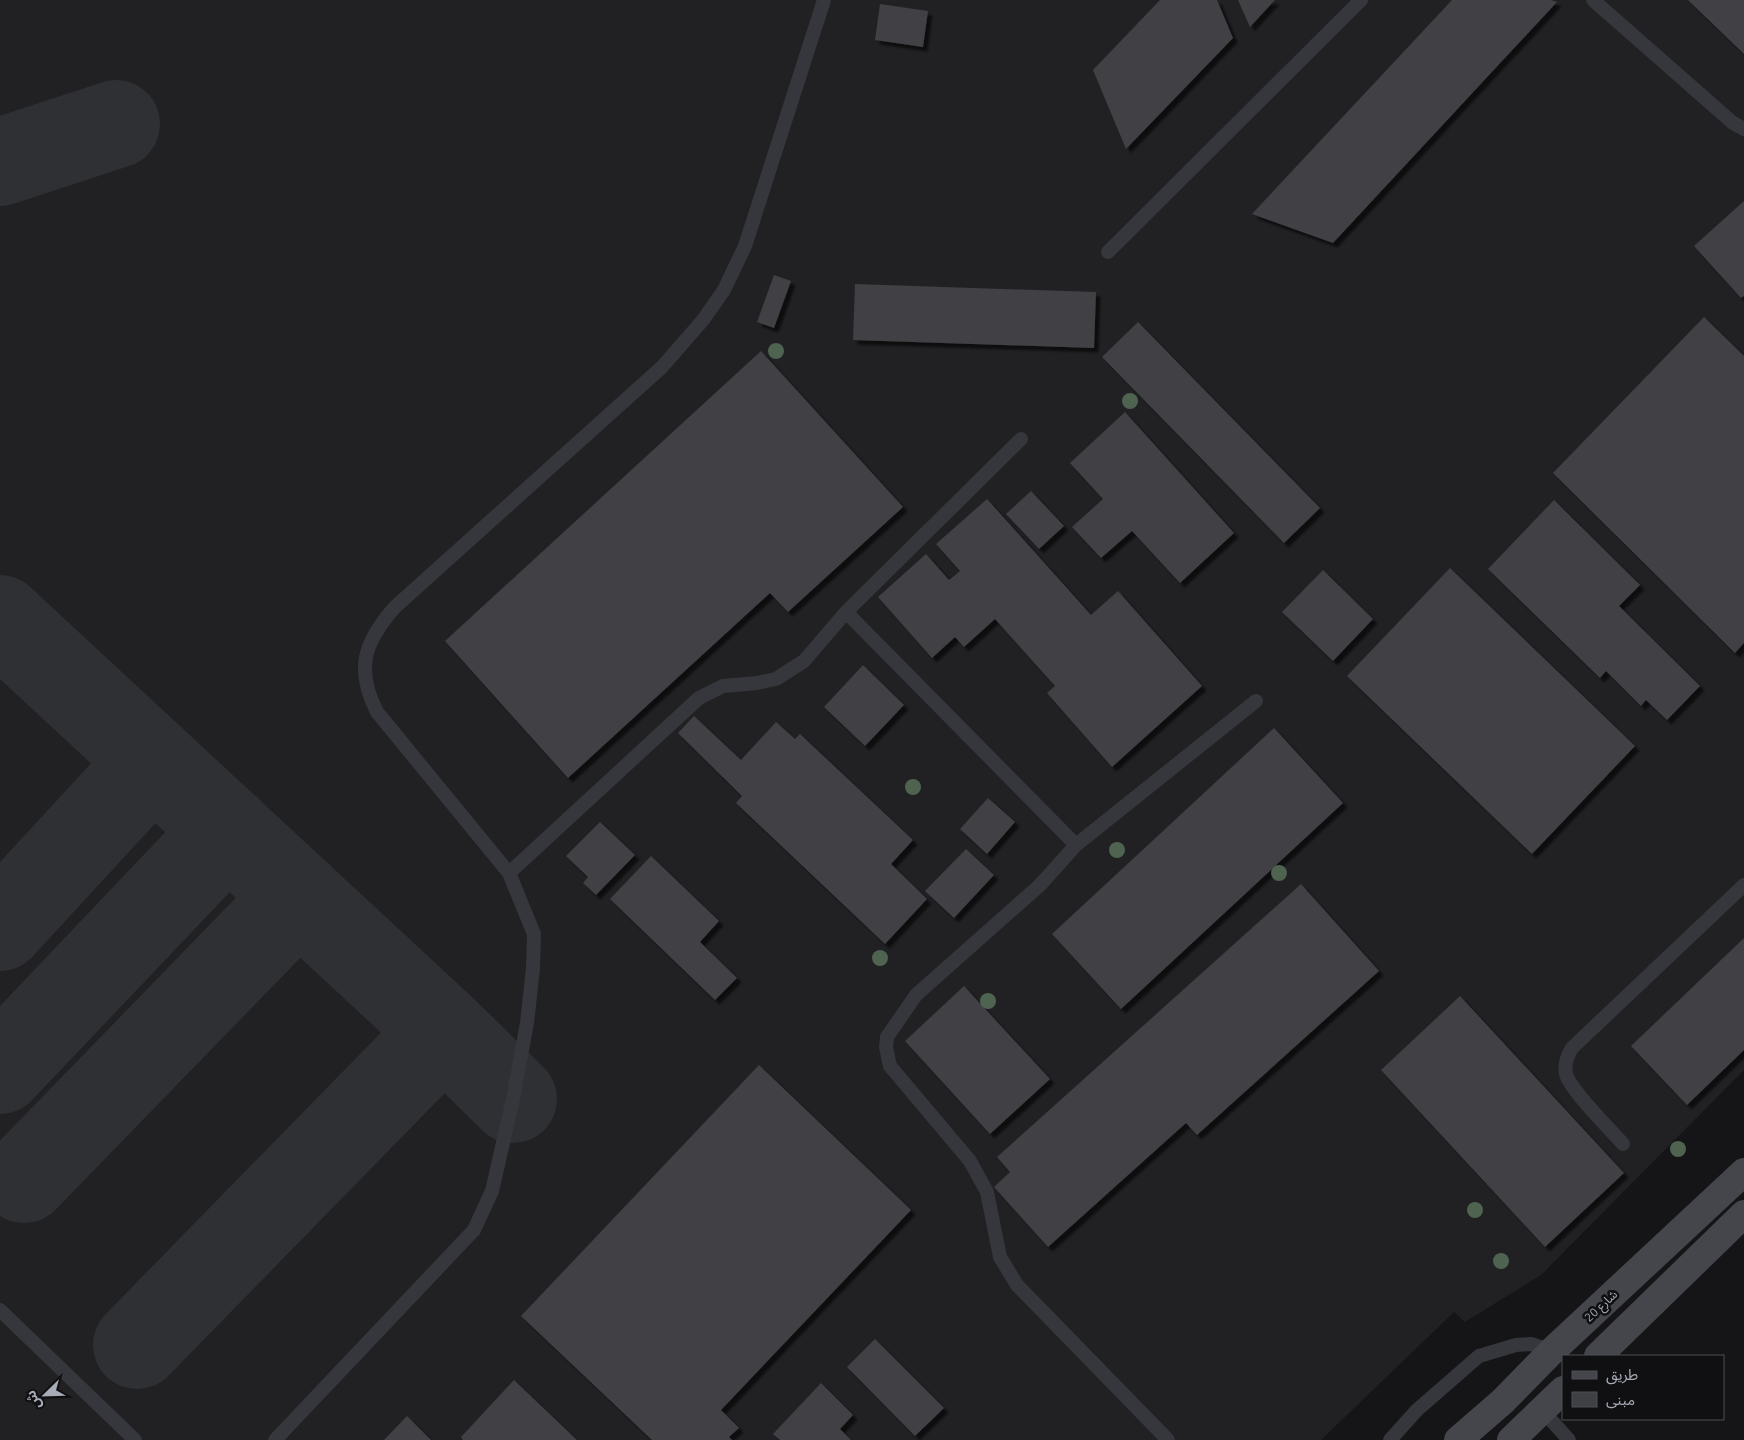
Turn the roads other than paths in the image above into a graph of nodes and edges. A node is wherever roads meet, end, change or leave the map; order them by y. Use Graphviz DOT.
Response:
graph roads {
  1 [pos="824,0"];
  2 [pos="1360,0"];
  3 [pos="1593,0"];
  4 [pos="1744,129"];
  5 [pos="1108,252"];
  6 [pos="1021,439"];
  7 [pos="846,612"];
  8 [pos="1256,701"];
  9 [pos="1076,845"];
  10 [pos="509,873"];
  11 [pos="1744,885"];
  12 [pos="1623,1144"];
  13 [pos="1744,1172"];
  14 [pos="1744,1214"];
  15 [pos="0,1310"];
  16 [pos="1552,1351"];
  17 [pos="1599,1355"];
  18 [pos="1562,1391"];
  19 [pos="1503,1401"];
  20 [pos="1542,1410"];
  21 [pos="1518,1437"];
  22 [pos="135,1440"];
  23 [pos="275,1440"];
  24 [pos="1168,1440"];
  25 [pos="1390,1440"];
  26 [pos="1458,1440"];
  27 [pos="1569,1440"];
  1 -- 10 [label="lane"];
  2 -- 5 [label="lane"];
  3 -- 4 [label="lane"];
  6 -- 7 [label="lane"];
  7 -- 9 [label="lane"];
  7 -- 10 [label="lane"];
  8 -- 9 [label="lane"];
  9 -- 24 [label="lane"];
  10 -- 23 [label="lane"];
  11 -- 12 [label="lane"];
  13 -- 16 [label="main road, شارع 20"];
  14 -- 17 [label="main road"];
  15 -- 22 [label="lane"];
  16 -- 19 [label="main road, شارع 20"];
  16 -- 25 [label="lane"];
  18 -- 20 [label="main road"];
  19 -- 21 [label="main road"];
  19 -- 26 [label="main road, شارع 20"];
  20 -- 21 [label="main road"];
  20 -- 27 [label="lane"];
}
